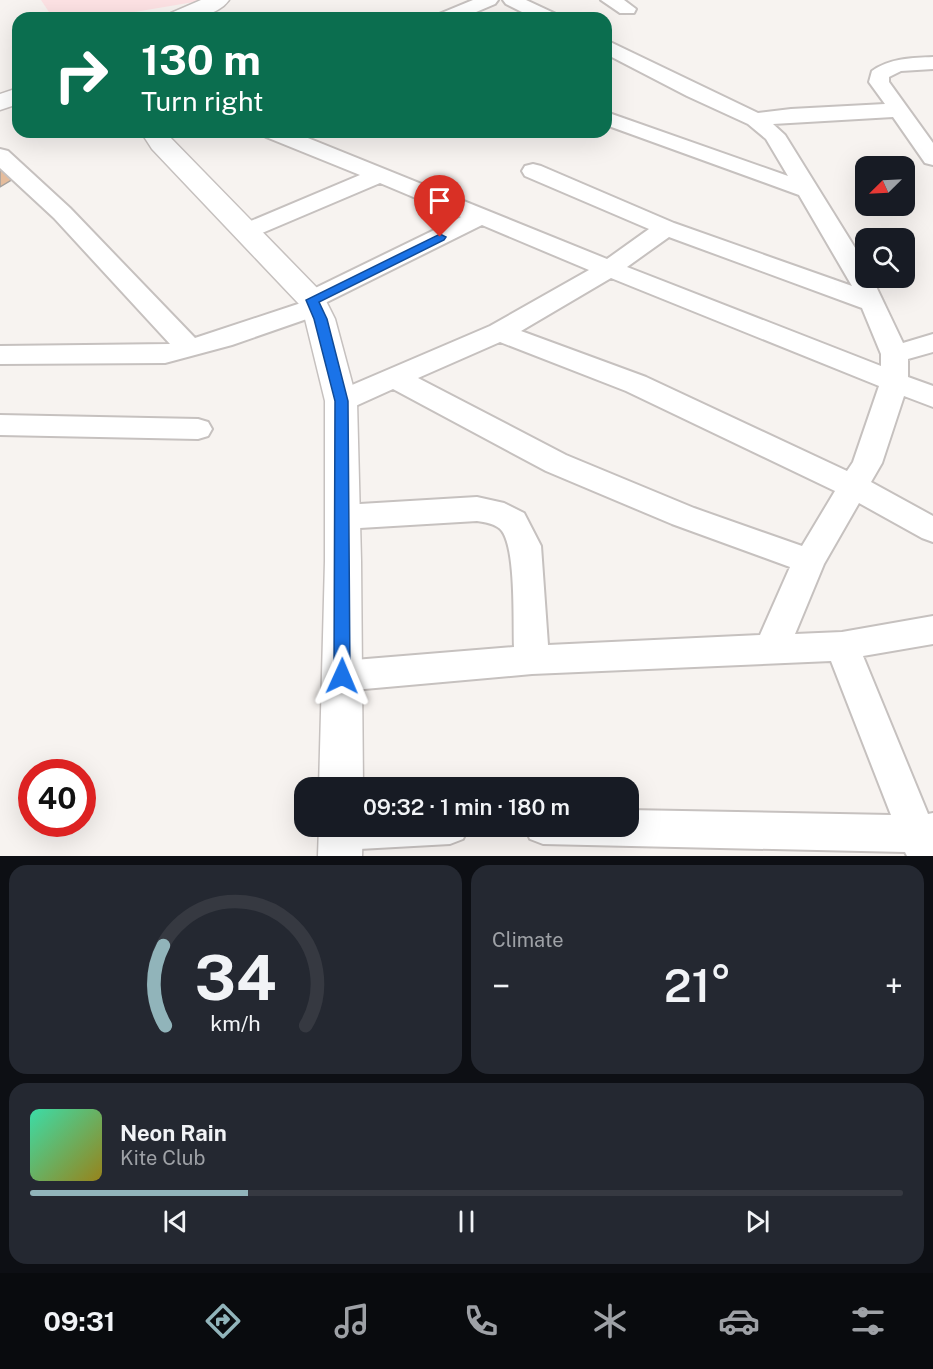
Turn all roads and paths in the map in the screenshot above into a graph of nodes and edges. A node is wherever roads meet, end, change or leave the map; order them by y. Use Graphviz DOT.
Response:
graph roads {
  1 [pos="489,0"];
  2 [pos="512,0"];
  3 [pos="610,0"];
  4 [pos="215,1"];
  5 [pos="627,9"];
  6 [pos="192,12"];
  7 [pos="460,12"];
  8 [pos="537,12"];
  9 [pos="612,49"];
  10 [pos="933,63"];
  11 [pos="899,110"];
  12 [pos="612,120"];
  13 [pos="755,120"];
  14 [pos="157,138"];
  15 [pos="289,138"];
  16 [pos="0,156"];
  17 [pos="933,158"];
  18 [pos="532,171"];
  19 [pos="380,175"];
  20 [pos="806,190"];
  21 [pos="482,216"];
  22 [pos="666,228"];
  23 [pos="247,231"];
  24 [pos="609,269"];
  25 [pos="873,303"];
  26 [pos="314,304"];
  27 [pos="499,333"];
  28 [pos="933,343"];
  29 [pos="190,349"];
  30 [pos="894,354"];
  31 [pos="0,355"];
  32 [pos="395,378"];
  33 [pos="895,381"];
  34 [pos="933,397"];
  35 [pos="341,401"];
  36 [pos="0,425"];
  37 [pos="198,429"];
  38 [pos="852,486"];
  39 [pos="343,518"];
  40 [pos="933,530"];
  41 [pos="809,561"];
  42 [pos="933,630"];
  43 [pos="842,646"];
  44 [pos="771,650"];
  45 [pos="532,660"];
  46 [pos="342,676"];
  47 [pos="341,777"];
  48 [pos="639,830"];
  49 [pos="926,840"];
  1 -- 7 [label="street"];
  2 -- 8 [label="street"];
  3 -- 5 [label="street"];
  4 -- 6 [label="street"];
  9 -- 13 [label="street"];
  10 -- 11 [label="street"];
  11 -- 13 [label="street"];
  11 -- 17 [label="street"];
  12 -- 20 [label="street"];
  13 -- 20 [label="street"];
  14 -- 23 [label="street"];
  15 -- 19 [label="street"];
  16 -- 29 [label="street"];
  18 -- 22 [label="street"];
  19 -- 21 [label="street"];
  19 -- 23 [label="street"];
  20 -- 25 [label="street"];
  21 -- 24 [label="street"];
  21 -- 26 [label="street"];
  22 -- 24 [label="street"];
  22 -- 25 [label="street"];
  23 -- 26 [label="street"];
  24 -- 27 [label="street"];
  24 -- 33 [label="street"];
  25 -- 30 [label="street"];
  26 -- 29 [label="street"];
  26 -- 35 [label="street"];
  27 -- 32 [label="street"];
  27 -- 38 [label="street"];
  28 -- 30 [label="street"];
  29 -- 31 [label="street"];
  30 -- 33 [label="street"];
  32 -- 35 [label="street"];
  32 -- 41 [label="street"];
  33 -- 34 [label="street"];
  33 -- 38 [label="street"];
  35 -- 39 [label="street"];
  36 -- 37 [label="street"];
  38 -- 40 [label="street"];
  38 -- 41 [label="street"];
  39 -- 45 [label="street"];
  39 -- 46 [label="street"];
  41 -- 44 [label="street"];
  42 -- 43 [label="street"];
  43 -- 44 [label="street"];
  43 -- 49 [label="street"];
  44 -- 45 [label="street"];
  45 -- 46 [label="street"];
  46 -- 47 [label="street"];
  48 -- 49 [label="street"];
}
